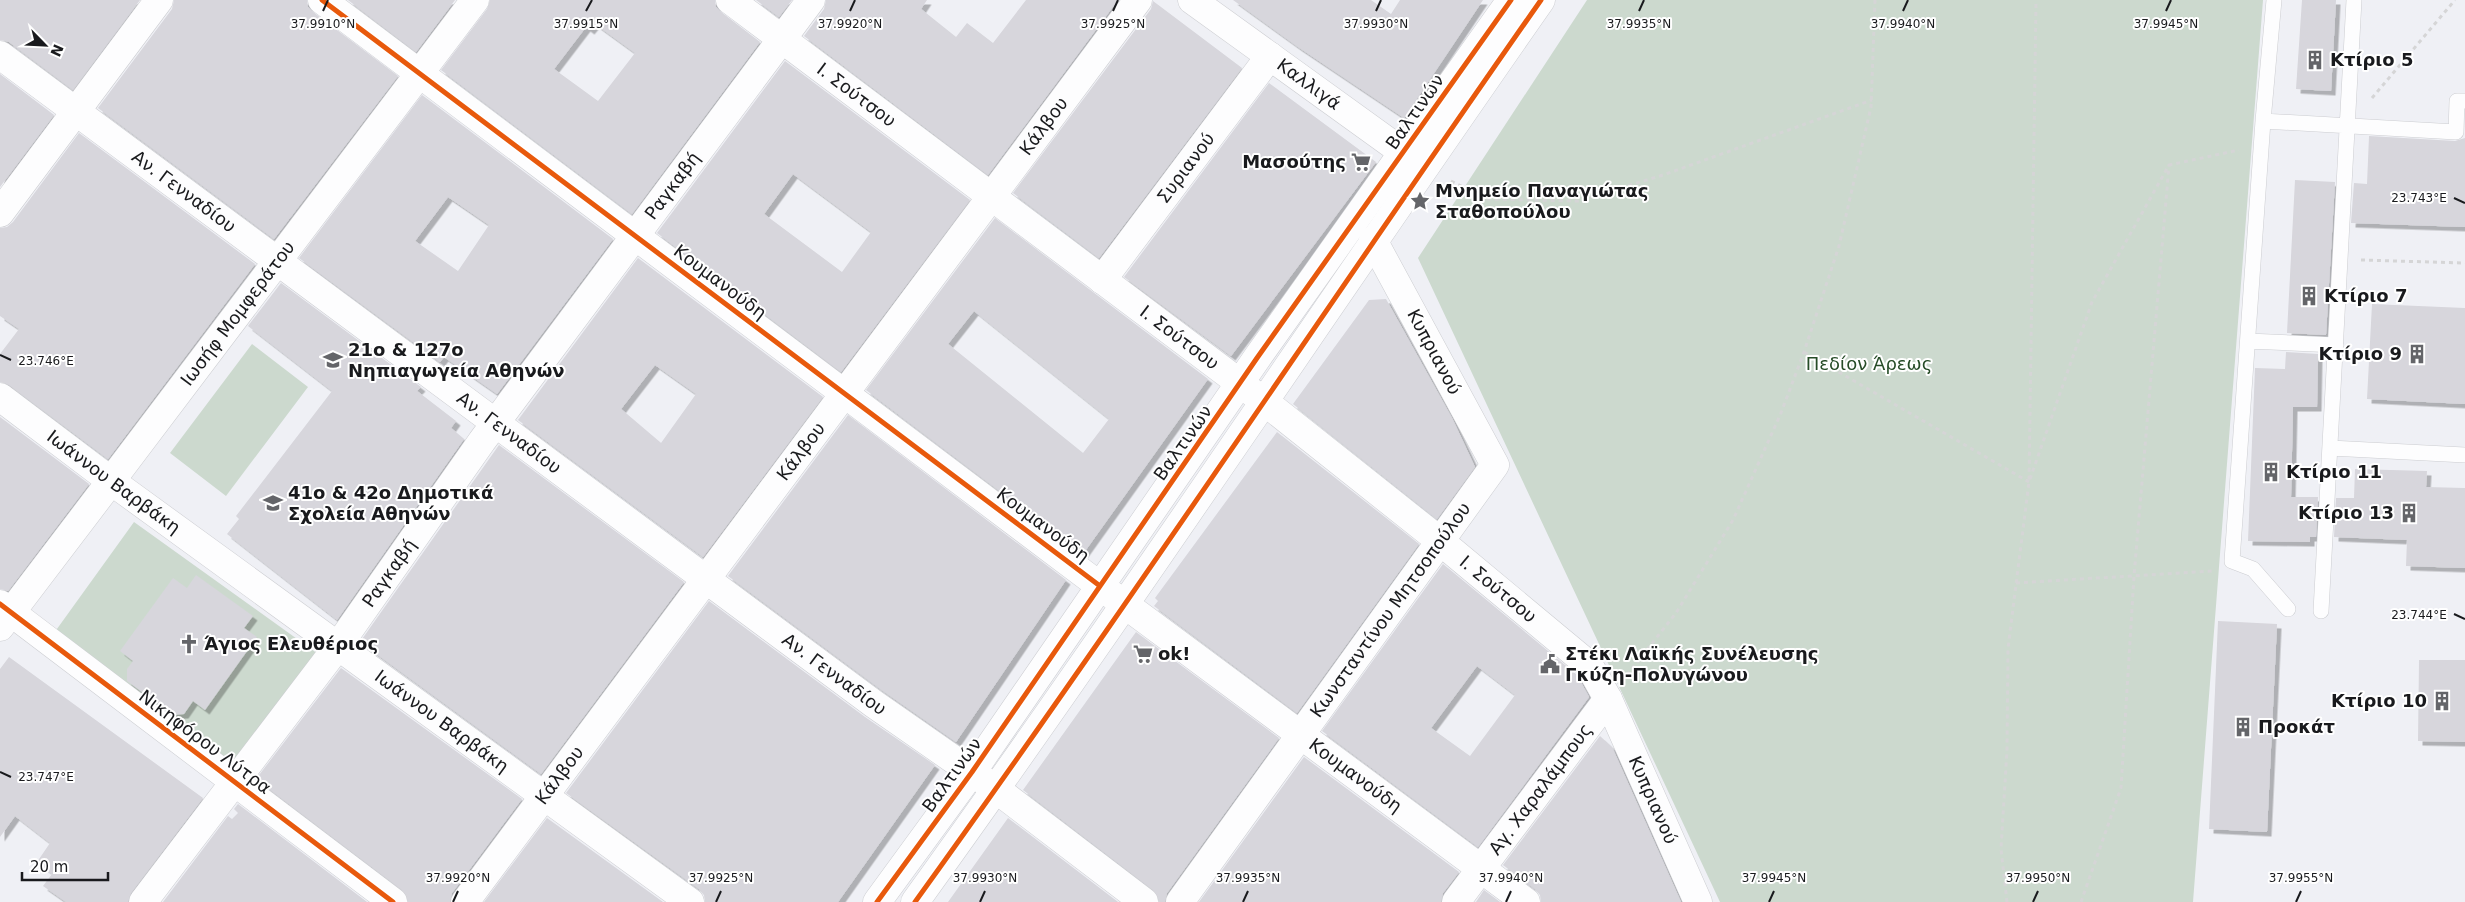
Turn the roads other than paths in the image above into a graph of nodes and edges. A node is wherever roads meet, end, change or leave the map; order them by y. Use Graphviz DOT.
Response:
graph roads {
  1 [pos="159,0"];
  2 [pos="322,0"];
  3 [pos="476,0"];
  4 [pos="730,0"];
  5 [pos="811,0"];
  6 [pos="1138,0"];
  7 [pos="1192,0"];
  8 [pos="1511,0"];
  9 [pos="1541,0"];
  10 [pos="2274,0"];
  11 [pos="2354,0"];
  12 [pos="782,39"];
  13 [pos="0,56"];
  14 [pos="1270,56"];
  15 [pos="420,74"];
  16 [pos="2465,101"];
  17 [pos="76,113"];
  18 [pos="2263,121"];
  19 [pos="2347,127"];
  20 [pos="1414,160"];
  21 [pos="992,196"];
  22 [pos="0,213"];
  23 [pos="636,236"];
  24 [pos="1373,240"];
  25 [pos="277,262"];
  26 [pos="1102,280"];
  27 [pos="2248,341"];
  28 [pos="2336,345"];
  29 [pos="1241,384"];
  30 [pos="844,393"];
  31 [pos="0,396"];
  32 [pos="1265,402"];
  33 [pos="495,424"];
  34 [pos="2330,448"];
  35 [pos="2465,455"];
  36 [pos="1495,465"];
  37 [pos="111,481"];
  38 [pos="1440,541"];
  39 [pos="706,579"];
  40 [pos="1100,586"];
  41 [pos="1125,604"];
  42 [pos="2288,610"];
  43 [pos="2321,611"];
  44 [pos="4,614"];
  45 [pos="338,646"];
  46 [pos="1608,699"];
  47 [pos="1301,734"];
  48 [pos="972,772"];
  49 [pos="234,782"];
  50 [pos="996,789"];
  51 [pos="544,796"];
  52 [pos="1481,869"];
  53 [pos="143,902"];
  54 [pos="392,902"];
  55 [pos="465,902"];
  56 [pos="690,902"];
  57 [pos="877,902"];
  58 [pos="914,902"];
  59 [pos="1144,902"];
  60 [pos="1180,902"];
  61 [pos="1456,902"];
  62 [pos="1526,902"];
  63 [pos="1698,902"];
  1 -- 17 [label="street"];
  2 -- 15 [label="street, Κουμανούδη"];
  3 -- 15 [label="street, Ιωσήφ Μομφεράτου"];
  4 -- 12 [label="street, Ι. Σούτσου"];
  5 -- 12 [label="street, Ραγκαβή"];
  6 -- 21 [label="street, Κάλβου"];
  7 -- 14 [label="street, Καλλιγά"];
  8 -- 20 [label="street, Βαλτινών"];
  9 -- 20 [label="street, Βαλτινών"];
  10 -- 18 [label="lane"];
  11 -- 19 [label="lane"];
  12 -- 21 [label="street, Ι. Σούτσου"];
  12 -- 23 [label="street, Ραγκαβή"];
  13 -- 17 [label="street, Αν. Γενναδίου"];
  14 -- 20 [label="street, Καλλιγά"];
  14 -- 26 [label="street, Συριανού"];
  15 -- 23 [label="street, Κουμανούδη"];
  15 -- 25 [label="street, Ιωσήφ Μομφεράτου"];
  16 -- 19 [label="lane"];
  17 -- 22 [label="street"];
  17 -- 25 [label="street, Αν. Γενναδίου"];
  18 -- 19 [label="lane"];
  18 -- 27 [label="lane"];
  19 -- 28 [label="lane"];
  20 -- 24 [label="street, Βαλτινών"];
  20 -- 29 [label="street, Βαλτινών"];
  21 -- 26 [label="street, Ι. Σούτσου"];
  21 -- 30 [label="street, Κάλβου"];
  23 -- 30 [label="street, Κουμανούδη"];
  23 -- 33 [label="street, Ραγκαβή"];
  24 -- 32 [label="street, Βαλτινών"];
  24 -- 36 [label="street, Κυπριανού"];
  25 -- 33 [label="street, Αν. Γενναδίου"];
  25 -- 37 [label="street, Ιωσήφ Μομφεράτου"];
  26 -- 29 [label="street, Ι. Σούτσου"];
  27 -- 28 [label="lane"];
  27 -- 42 [label="lane"];
  28 -- 34 [label="lane"];
  29 -- 32 [label="street, Ι. Σούτσου"];
  29 -- 40 [label="street, Βαλτινών"];
  30 -- 39 [label="street, Κάλβου"];
  30 -- 40 [label="street, Κουμανούδη"];
  31 -- 37 [label="street, Ιωάννου Βαρβάκη"];
  32 -- 38 [label="street, Ι. Σούτσου"];
  32 -- 41 [label="street, Βαλτινών"];
  33 -- 39 [label="street, Αν. Γενναδίου"];
  33 -- 45 [label="street, Ραγκαβή"];
  34 -- 35 [label="lane"];
  34 -- 43 [label="lane"];
  36 -- 38 [label="street, Κωνσταντίνου Μητσοπούλου"];
  37 -- 44 [label="street, Ιωσήφ Μομφεράτου"];
  37 -- 45 [label="street, Ιωάννου Βαρβάκη"];
  38 -- 46 [label="street, Ι. Σούτσου"];
  38 -- 47 [label="street, Κωνσταντίνου Μητσοπούλου"];
  39 -- 48 [label="street, Αν. Γενναδίου"];
  39 -- 51 [label="street, Κάλβου"];
  40 -- 41 [label="street, Κουμανούδη"];
  40 -- 48 [label="street, Βαλτινών"];
  41 -- 47 [label="street, Κουμανούδη"];
  41 -- 50 [label="street, Βαλτινών"];
  44 -- 49 [label="street, Νικηφόρου Λύτρα"];
  45 -- 49 [label="street, Ραγκαβή"];
  45 -- 51 [label="street, Ιωάννου Βαρβάκη"];
  46 -- 52 [label="street, Αγ. Χαραλάμπους"];
  46 -- 63 [label="street, Κυπριανού"];
  47 -- 52 [label="street, Κουμανούδη"];
  47 -- 60 [label="street, Κωνσταντίνου Μητσοπούλου"];
  48 -- 50 [label="street, Αν. Γενναδίου"];
  48 -- 57 [label="street, Βαλτινών"];
  49 -- 53 [label="street, Ραγκαβή"];
  49 -- 54 [label="street, Νικηφόρου Λύτρα"];
  50 -- 58 [label="street, Βαλτινών"];
  50 -- 59 [label="street, Αν. Γενναδίου"];
  51 -- 55 [label="street, Κάλβου"];
  51 -- 56 [label="street, Ιωάννου Βαρβάκη"];
  52 -- 61 [label="street, Αγ. Χαραλάμπους"];
  52 -- 62 [label="street, Κουμανούδη"];
}
